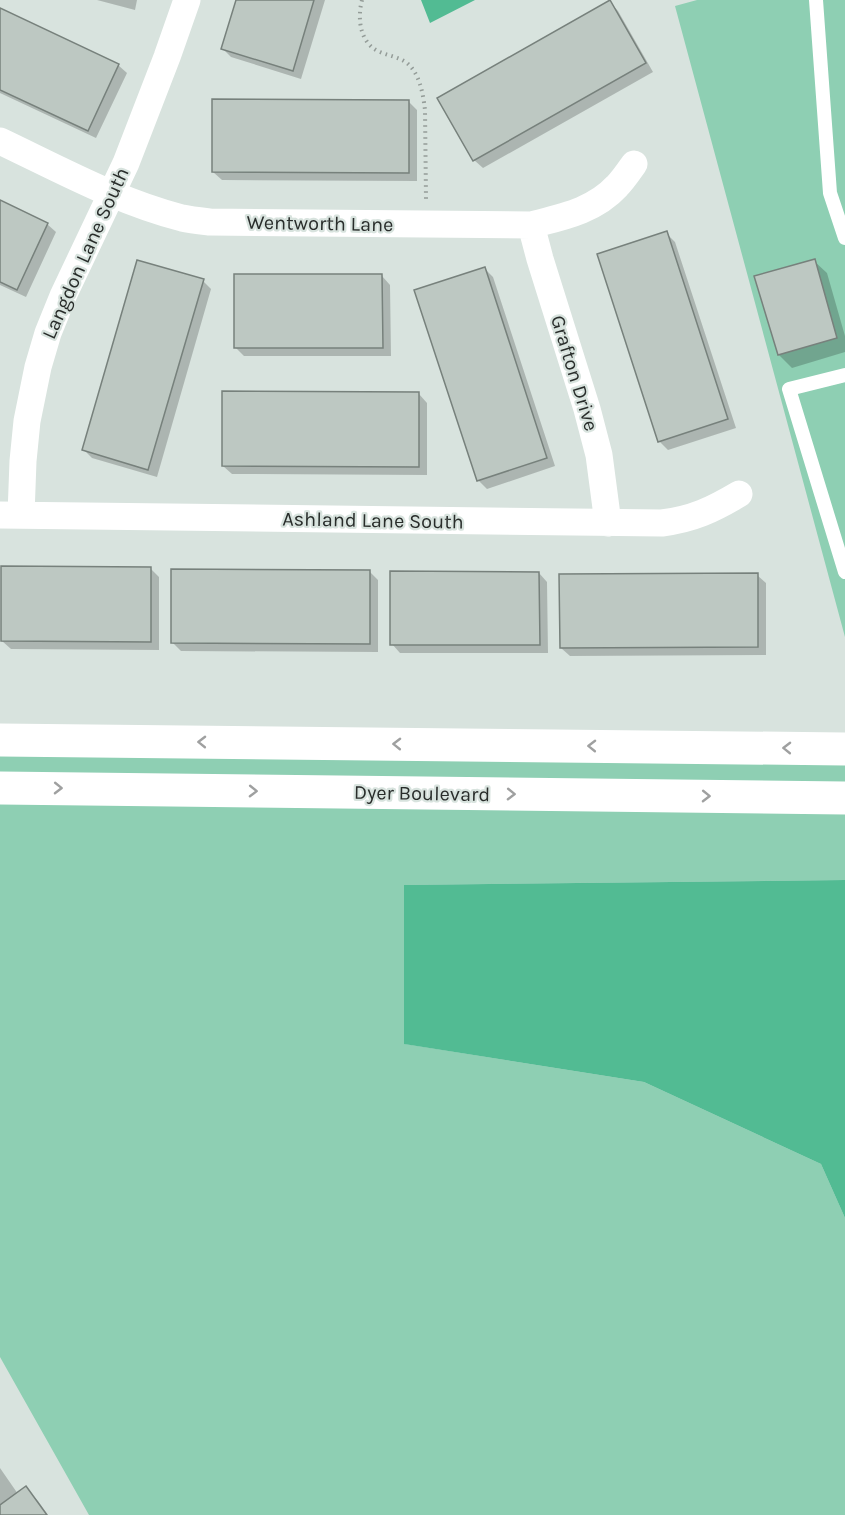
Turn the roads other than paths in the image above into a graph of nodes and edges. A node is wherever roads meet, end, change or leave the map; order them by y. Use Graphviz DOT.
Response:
graph roads {
  1 [pos="187,0"];
  2 [pos="816,0"];
  3 [pos="0,141"];
  4 [pos="634,164"];
  5 [pos="112,193"];
  6 [pos="531,225"];
  7 [pos="845,238"];
  8 [pos="845,375"];
  9 [pos="739,494"];
  10 [pos="11,515"];
  11 [pos="608,523"];
  12 [pos="845,572"];
  13 [pos="0,740"];
  14 [pos="845,749"];
  15 [pos="0,788"];
  16 [pos="845,798"];
  1 -- 5 [label="street, Langdon Lane South"];
  2 -- 7 [label="lane"];
  3 -- 5 [label="street, Wentworth Lane"];
  4 -- 6 [label="street, Wentworth Lane"];
  5 -- 6 [label="street, Wentworth Lane"];
  5 -- 10 [label="street, Langdon Lane South"];
  6 -- 11 [label="street, Grafton Drive"];
  8 -- 12 [label="lane"];
  9 -- 11 [label="street, Ashland Lane South"];
  10 -- 11 [label="street, Ashland Lane South"];
  14 -- 13 [label="main road, one-way"];
  15 -- 16 [label="main road, Dyer Boulevard, one-way"];
}
